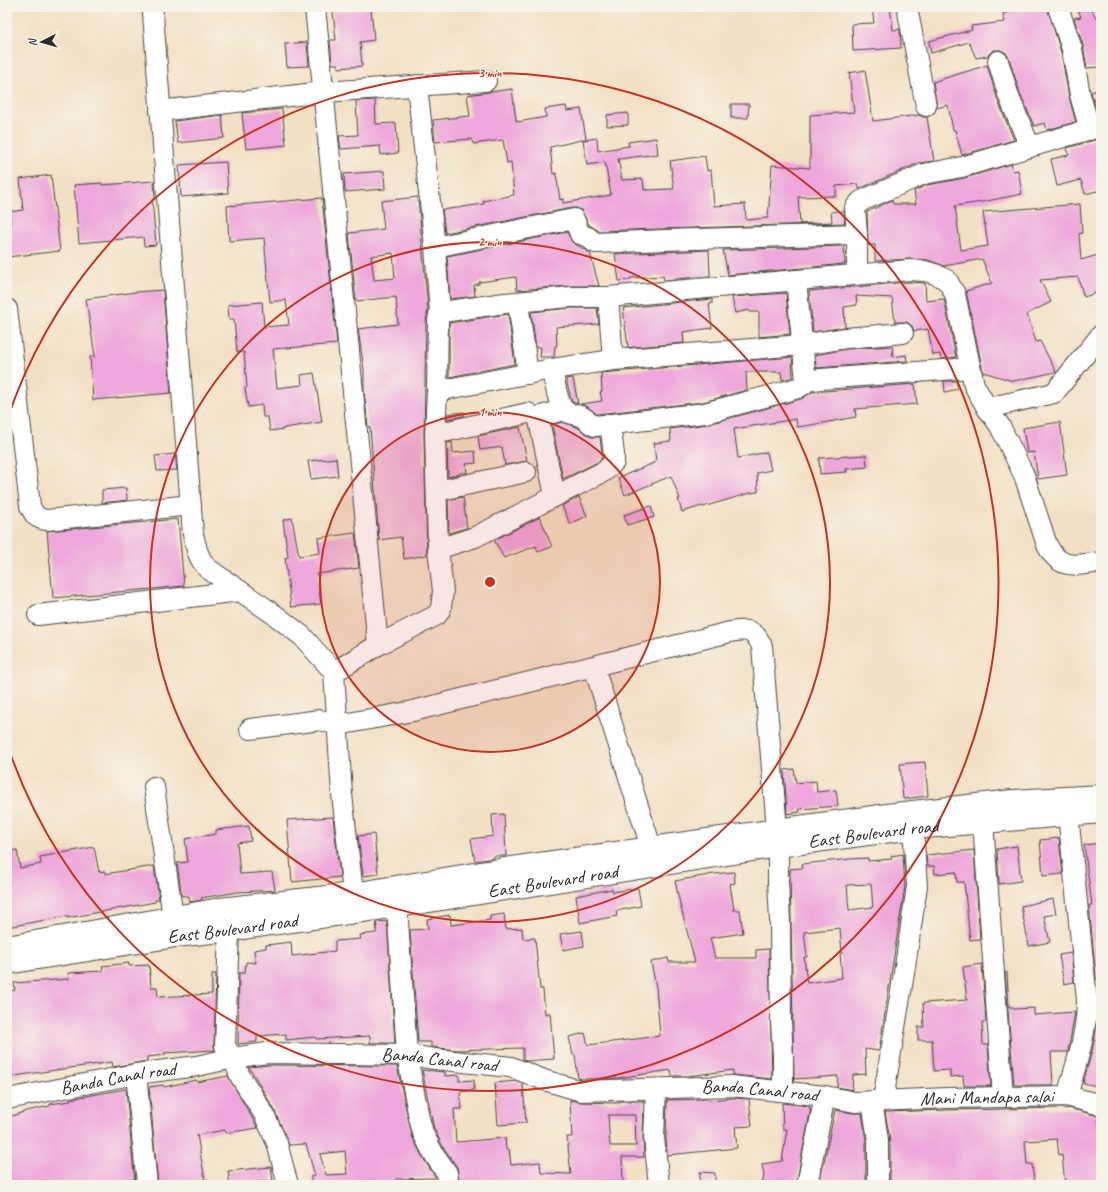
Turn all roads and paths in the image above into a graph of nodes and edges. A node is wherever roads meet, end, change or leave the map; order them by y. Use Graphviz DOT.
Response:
graph roads {
  1 [pos="315,7"];
  2 [pos="907,7"];
  3 [pos="1058,7"];
  4 [pos="153,14"];
  5 [pos="998,61"];
  6 [pos="486,81"];
  7 [pos="417,86"];
  8 [pos="324,92"];
  9 [pos="926,106"];
  10 [pos="160,111"];
  11 [pos="1095,128"];
  12 [pos="1030,147"];
  13 [pos="857,234"];
  14 [pos="435,247"];
  15 [pos="857,274"];
  16 [pos="796,280"];
  17 [pos="608,297"];
  18 [pos="518,302"];
  19 [pos="7,309"];
  20 [pos="440,313"];
  21 [pos="903,333"];
  22 [pos="1101,335"];
  23 [pos="802,345"];
  24 [pos="613,360"];
  25 [pos="970,368"];
  26 [pos="552,369"];
  27 [pos="528,374"];
  28 [pos="806,381"];
  29 [pos="437,391"];
  30 [pos="987,408"];
  31 [pos="564,410"];
  32 [pos="528,413"];
  33 [pos="610,424"];
  34 [pos="435,434"];
  35 [pos="526,472"];
  36 [pos="437,491"];
  37 [pos="555,496"];
  38 [pos="191,505"];
  39 [pos="438,549"];
  40 [pos="1101,562"];
  41 [pos="207,568"];
  42 [pos="240,591"];
  43 [pos="186,597"];
  44 [pos="38,615"];
  45 [pos="378,645"];
  46 [pos="594,667"];
  47 [pos="334,672"];
  48 [pos="338,725"];
  49 [pos="250,729"];
  50 [pos="154,787"];
  51 [pos="1101,796"];
  52 [pos="1101,812"];
  53 [pos="1068,814"];
  54 [pos="983,822"];
  55 [pos="914,828"];
  56 [pos="777,838"];
  57 [pos="651,848"];
  58 [pos="353,894"];
  59 [pos="397,906"];
  60 [pos="173,917"];
  61 [pos="229,930"];
  62 [pos="7,947"];
  63 [pos="7,963"];
  64 [pos="407,1055"];
  65 [pos="233,1058"];
  66 [pos="136,1074"];
  67 [pos="656,1089"];
  68 [pos="783,1091"];
  69 [pos="826,1096"];
  70 [pos="1067,1096"];
  71 [pos="1003,1097"];
  72 [pos="7,1099"];
  73 [pos="877,1100"];
  74 [pos="1101,1105"];
  75 [pos="147,1185"];
  76 [pos="288,1185"];
  77 [pos="448,1185"];
  78 [pos="659,1185"];
  79 [pos="807,1185"];
  80 [pos="878,1185"];
  1 -- 8 [label="street"];
  2 -- 9 [label="street"];
  3 -- 11 [label="street"];
  4 -- 10 [label="street"];
  5 -- 12 [label="street"];
  6 -- 7 [label="street"];
  7 -- 8 [label="street"];
  7 -- 14 [label="street"];
  8 -- 10 [label="street"];
  8 -- 45 [label="street"];
  10 -- 38 [label="street"];
  11 -- 12 [label="street"];
  12 -- 13 [label="street"];
  13 -- 14 [label="street"];
  13 -- 15 [label="street"];
  14 -- 20 [label="street"];
  15 -- 16 [label="street"];
  15 -- 25 [label="street"];
  16 -- 17 [label="street"];
  16 -- 23 [label="street"];
  17 -- 18 [label="street"];
  17 -- 24 [label="street"];
  18 -- 20 [label="street"];
  18 -- 27 [label="street"];
  19 -- 38 [label="street"];
  20 -- 29 [label="street"];
  21 -- 23 [label="street"];
  22 -- 30 [label="street"];
  23 -- 24 [label="street"];
  23 -- 28 [label="street"];
  24 -- 26 [label="street"];
  25 -- 28 [label="street"];
  25 -- 30 [label="street"];
  26 -- 27 [label="street"];
  26 -- 31 [label="street"];
  27 -- 29 [label="street"];
  28 -- 33 [label="street"];
  29 -- 34 [label="street"];
  30 -- 40 [label="street"];
  31 -- 33 [label="street"];
  31 -- 37 [label="street"];
  32 -- 34 [label="street"];
  33 -- 37 [label="street"];
  34 -- 36 [label="street"];
  35 -- 36 [label="street"];
  36 -- 39 [label="street"];
  37 -- 39 [label="street"];
  38 -- 41 [label="street"];
  39 -- 45 [label="street"];
  41 -- 42 [label="street"];
  41 -- 43 [label="street"];
  42 -- 43 [label="street"];
  42 -- 47 [label="street"];
  43 -- 44 [label="street"];
  45 -- 47 [label="street"];
  46 -- 48 [label="street"];
  46 -- 56 [label="street"];
  46 -- 57 [label="street"];
  47 -- 48 [label="street"];
  48 -- 49 [label="street"];
  48 -- 58 [label="street"];
  50 -- 60 [label="street"];
  51 -- 56 [label="main road"];
  52 -- 53 [label="main road, East Boulevard road"];
  53 -- 54 [label="main road, East Boulevard road"];
  53 -- 70 [label="street"];
  54 -- 55 [label="main road, East Boulevard road"];
  54 -- 71 [label="street"];
  55 -- 56 [label="main road, East Boulevard road"];
  55 -- 73 [label="street"];
  56 -- 57 [label="main road"];
  56 -- 59 [label="main road, East Boulevard road"];
  56 -- 68 [label="street"];
  57 -- 58 [label="main road"];
  58 -- 60 [label="main road"];
  59 -- 61 [label="main road, East Boulevard road"];
  59 -- 64 [label="street"];
  60 -- 62 [label="main road"];
  61 -- 63 [label="main road, East Boulevard road"];
  61 -- 65 [label="street"];
  64 -- 65 [label="street, Banda Canal road"];
  64 -- 67 [label="street, Banda Canal road"];
  64 -- 77 [label="street"];
  65 -- 66 [label="street, Banda Canal road"];
  65 -- 76 [label="street"];
  66 -- 72 [label="street, Banda Canal road"];
  66 -- 75 [label="street"];
  67 -- 68 [label="street, Banda Canal road"];
  67 -- 78 [label="street"];
  68 -- 69 [label="street, Banda Canal road"];
  69 -- 73 [label="street, Banda Canal road"];
  69 -- 79 [label="street"];
  70 -- 71 [label="street, Mani Mandapa salai"];
  70 -- 74 [label="street, Mani Mandapa salai"];
  71 -- 73 [label="street, Mani Mandapa salai"];
  73 -- 80 [label="street"];
}
